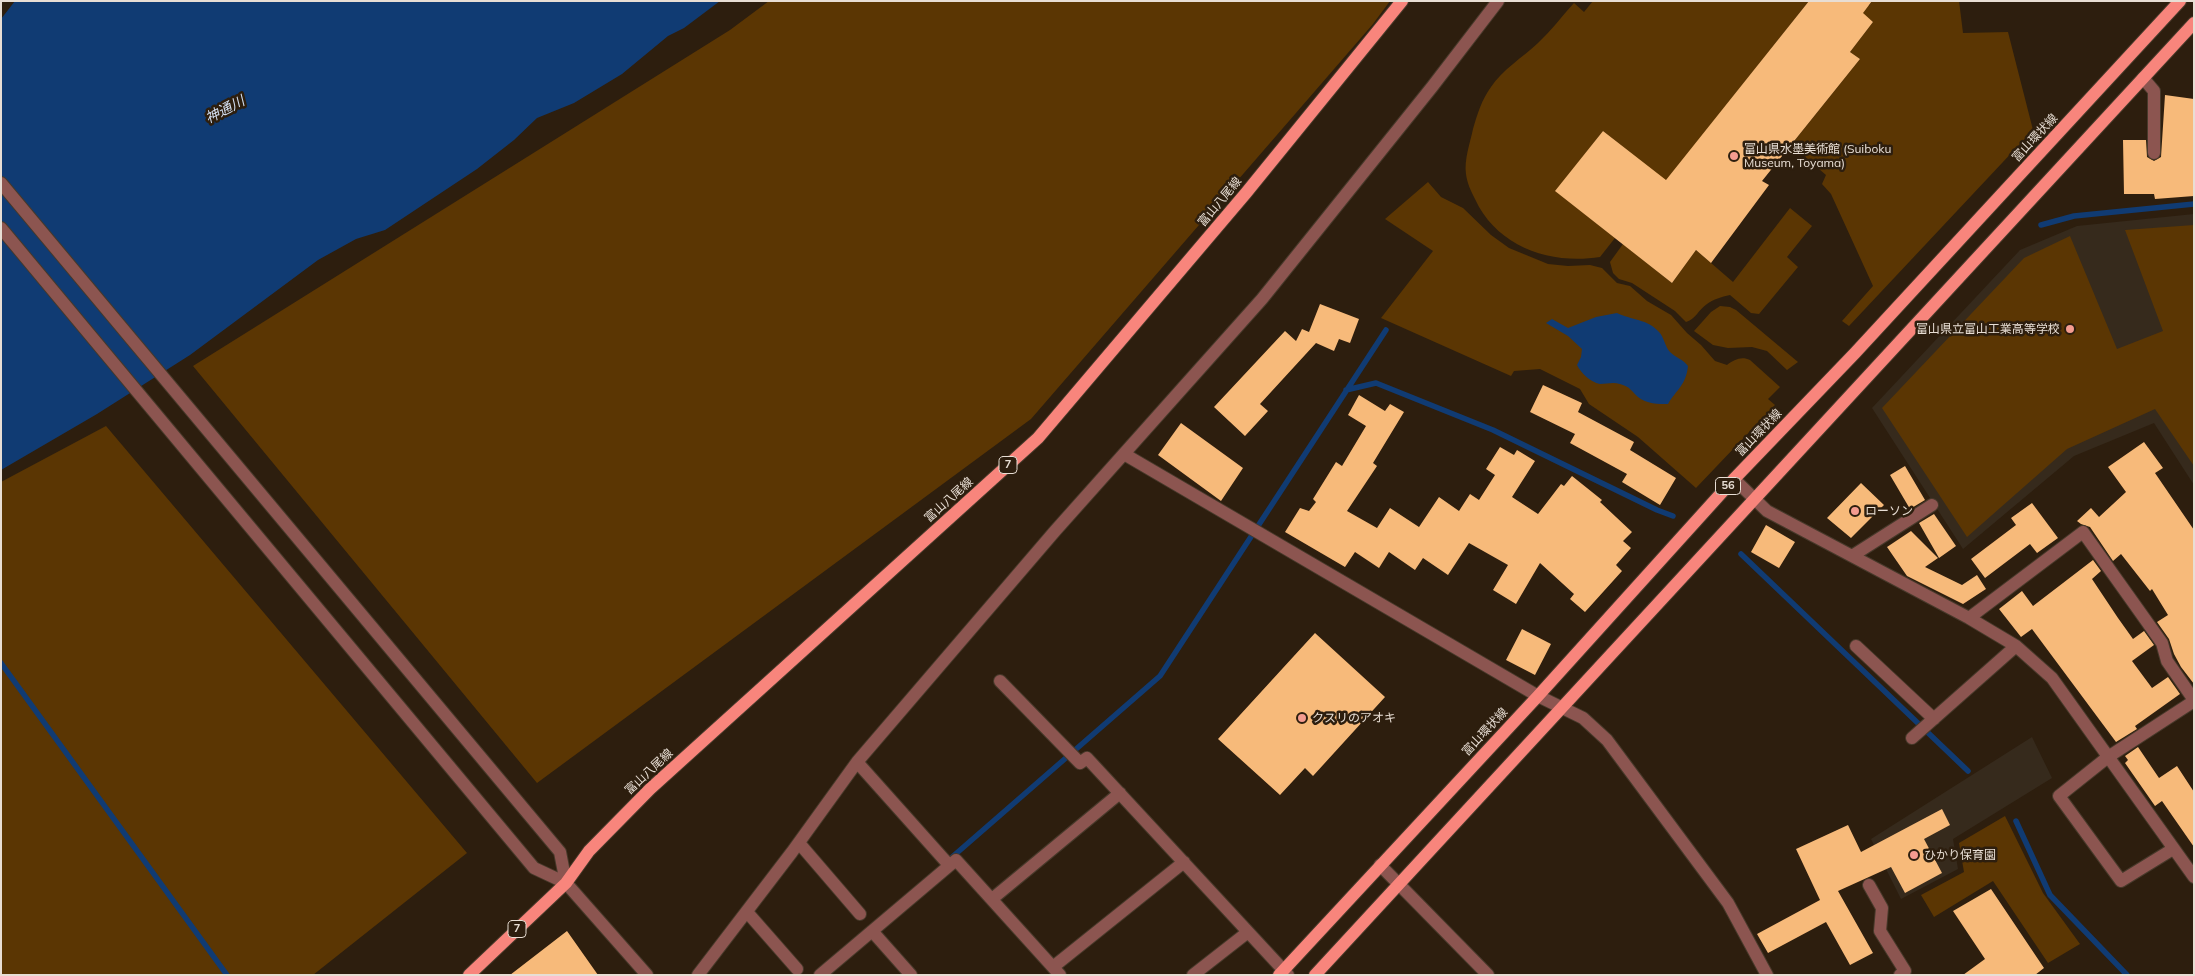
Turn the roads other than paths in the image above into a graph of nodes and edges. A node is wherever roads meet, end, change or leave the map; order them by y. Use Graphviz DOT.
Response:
graph roads {
  1 [pos="1402,1"];
  2 [pos="1498,1"];
  3 [pos="2180,1"];
  4 [pos="2194,23"];
  5 [pos="2143,78"];
  6 [pos="2154,153"];
  7 [pos="1,183"];
  8 [pos="1,228"];
  9 [pos="1124,454"];
  10 [pos="1734,479"];
  11 [pos="1754,498"];
  12 [pos="1932,505"];
  13 [pos="1852,556"];
  14 [pos="1969,618"];
  15 [pos="1856,646"];
  16 [pos="2016,646"];
  17 [pos="1000,681"];
  18 [pos="1538,696"];
  19 [pos="2194,701"];
  20 [pos="1562,707"];
  21 [pos="2108,757"];
  22 [pos="857,762"];
  23 [pos="1120,793"];
  24 [pos="799,843"];
  25 [pos="2173,849"];
  26 [pos="1184,862"];
  27 [pos="949,865"];
  28 [pos="1380,865"];
  29 [pos="2193,875"];
  30 [pos="566,883"];
  31 [pos="1399,883"];
  32 [pos="1869,885"];
  33 [pos="992,899"];
  34 [pos="747,912"];
  35 [pos="860,914"];
  36 [pos="872,931"];
  37 [pos="1248,932"];
  38 [pos="797,969"];
  39 [pos="1057,971"];
  40 [pos="1284,973"];
  41 [pos="469,975"];
  42 [pos="647,975"];
  43 [pos="698,975"];
  44 [pos="820,975"];
  45 [pos="911,975"];
  46 [pos="1193,975"];
  47 [pos="1315,975"];
  48 [pos="1488,975"];
  49 [pos="1767,975"];
  50 [pos="1900,975"];
  1 -- 30 [label="main road, 富山八尾線 / 7"];
  2 -- 9 [label="street"];
  3 -- 10 [label="main road, 富山環状線 / 56"];
  4 -- 5 [label="main road, 56"];
  5 -- 6 [label="street"];
  5 -- 11 [label="main road, 56"];
  7 -- 30 [label="street"];
  8 -- 30 [label="street"];
  9 -- 18 [label="street"];
  9 -- 22 [label="street"];
  10 -- 11 [label="street"];
  10 -- 18 [label="main road, 富山環状線 / 56"];
  11 -- 13 [label="street"];
  11 -- 20 [label="main road, 56"];
  12 -- 13 [label="street"];
  13 -- 14 [label="street"];
  14 -- 16 [label="street"];
  14 -- 19 [label="street"];
  15 -- 16 [label="street"];
  16 -- 21 [label="street"];
  17 -- 23 [label="street"];
  18 -- 20 [label="street"];
  18 -- 28 [label="main road, 富山環状線 / 56"];
  19 -- 21 [label="street"];
  20 -- 31 [label="main road, 56"];
  20 -- 49 [label="street"];
  21 -- 25 [label="street"];
  21 -- 25 [label="street"];
  22 -- 24 [label="street"];
  22 -- 27 [label="street"];
  23 -- 26 [label="street"];
  23 -- 33 [label="street"];
  24 -- 34 [label="street"];
  24 -- 35 [label="street"];
  25 -- 29 [label="street"];
  26 -- 37 [label="street"];
  26 -- 39 [label="street"];
  27 -- 33 [label="street"];
  27 -- 36 [label="street"];
  28 -- 31 [label="street"];
  28 -- 40 [label="main road, 富山環状線 / 56"];
  30 -- 41 [label="main road, 富山八尾線 / 7"];
  30 -- 42 [label="street"];
  31 -- 47 [label="main road, 56"];
  31 -- 48 [label="street"];
  32 -- 50 [label="street"];
  33 -- 39 [label="street"];
  34 -- 38 [label="street"];
  34 -- 43 [label="street"];
  36 -- 44 [label="street"];
  36 -- 45 [label="street"];
  37 -- 40 [label="street"];
  37 -- 46 [label="street"];
}
